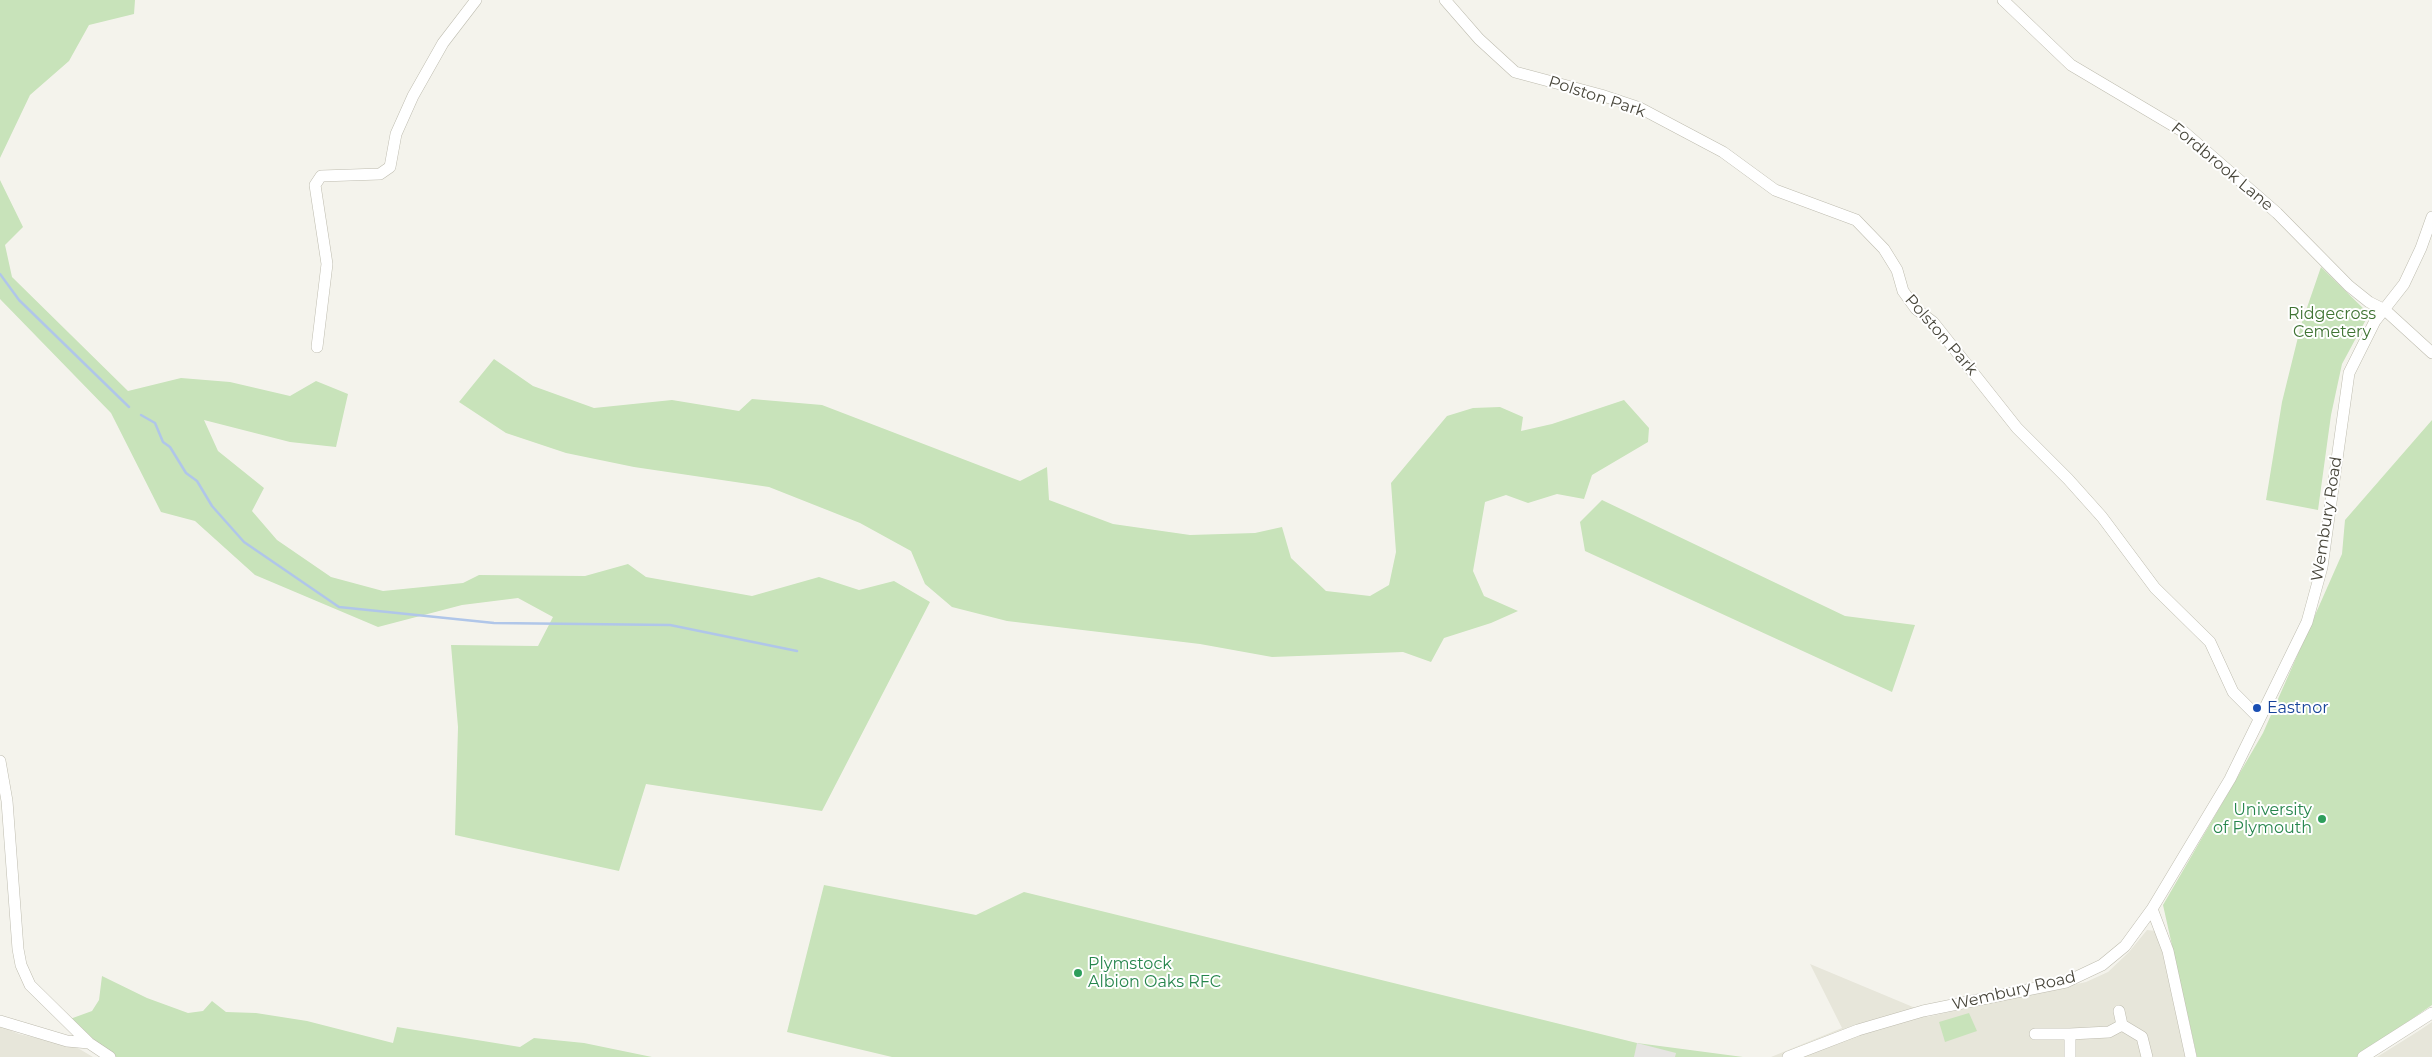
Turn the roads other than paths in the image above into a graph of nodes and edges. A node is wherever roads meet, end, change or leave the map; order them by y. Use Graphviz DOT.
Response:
graph roads {
  1 [pos="476,0"];
  2 [pos="1445,0"];
  3 [pos="2003,0"];
  4 [pos="2432,217"];
  5 [pos="2385,310"];
  6 [pos="317,347"];
  7 [pos="2432,353"];
  8 [pos="2259,718"];
  9 [pos="0,761"];
  10 [pos="4,810"];
  11 [pos="2152,909"];
  12 [pos="2119,1011"];
  13 [pos="2432,1013"];
  14 [pos="0,1021"];
  15 [pos="2122,1025"];
  16 [pos="2035,1034"];
  17 [pos="2070,1034"];
  18 [pos="89,1042"];
  19 [pos="2376,1053"];
  20 [pos="110,1057"];
  21 [pos="1788,1057"];
  22 [pos="2070,1057"];
  23 [pos="2147,1057"];
  24 [pos="2191,1057"];
  25 [pos="2363,1057"];
  1 -- 6 [label="street"];
  2 -- 8 [label="street, Polston Park"];
  3 -- 5 [label="street, Fordbrook Lane"];
  4 -- 5 [label="street, Wembury Road"];
  5 -- 7 [label="street, Fordbrook Lane"];
  5 -- 8 [label="street, Wembury Road"];
  8 -- 11 [label="street, Wembury Road"];
  9 -- 10 [label="street"];
  10 -- 18 [label="street"];
  11 -- 21 [label="street, Wembury Road"];
  11 -- 24 [label="street"];
  12 -- 15 [label="street"];
  13 -- 19 [label="street"];
  14 -- 18 [label="street"];
  15 -- 17 [label="street"];
  15 -- 23 [label="street"];
  16 -- 17 [label="street"];
  17 -- 22 [label="street"];
  18 -- 20 [label="street"];
  19 -- 25 [label="street"];
}
